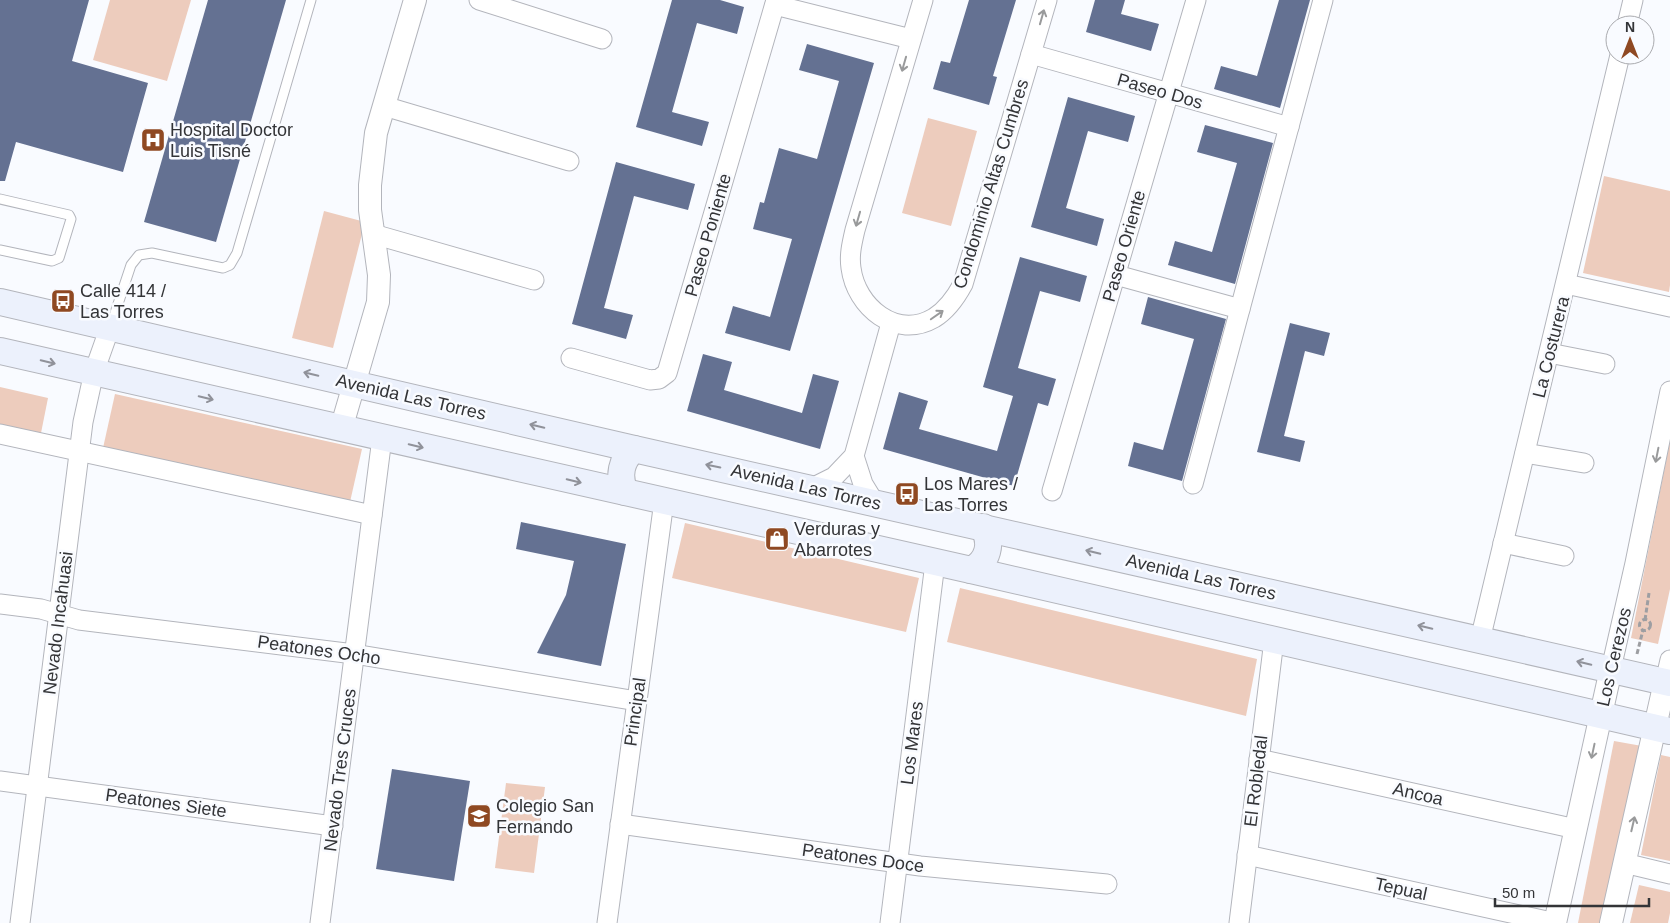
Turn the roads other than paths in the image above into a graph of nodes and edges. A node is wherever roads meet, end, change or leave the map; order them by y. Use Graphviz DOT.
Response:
graph roads {
  1 [pos="311,0"];
  2 [pos="415,0"];
  3 [pos="479,0"];
  4 [pos="923,0"];
  5 [pos="1047,0"];
  6 [pos="1196,0"];
  7 [pos="1323,0"];
  8 [pos="1633,0"];
  9 [pos="776,2"];
  10 [pos="1629,15"];
  11 [pos="602,39"];
  12 [pos="911,40"];
  13 [pos="1031,54"];
  14 [pos="1618,65"];
  15 [pos="1169,93"];
  16 [pos="384,106"];
  17 [pos="1289,127"];
  18 [pos="569,161"];
  19 [pos="0,198"];
  20 [pos="373,234"];
  21 [pos="0,250"];
  22 [pos="1116,275"];
  23 [pos="534,280"];
  24 [pos="1566,284"];
  25 [pos="0,302"];
  26 [pos="1670,307"];
  27 [pos="1240,309"];
  28 [pos="891,323"];
  29 [pos="110,327"];
  30 [pos="0,351"];
  31 [pos="1549,353"];
  32 [pos="571,358"];
  33 [pos="1605,364"];
  34 [pos="94,372"];
  35 [pos="354,384"];
  36 [pos="1670,391"];
  37 [pos="341,429"];
  38 [pos="0,434"];
  39 [pos="382,438"];
  40 [pos="634,448"];
  41 [pos="80,451"];
  42 [pos="1525,453"];
  43 [pos="854,456"];
  44 [pos="1584,463"];
  45 [pos="1193,484"];
  46 [pos="812,488"];
  47 [pos="625,492"];
  48 [pos="1052,492"];
  49 [pos="664,501"];
  50 [pos="874,502"];
  51 [pos="372,515"];
  52 [pos="983,527"];
  53 [pos="1503,543"];
  54 [pos="1564,556"];
  55 [pos="936,563"];
  56 [pos="971,570"];
  57 [pos="0,604"];
  58 [pos="59,614"];
  59 [pos="1274,640"];
  60 [pos="1480,640"];
  61 [pos="354,654"];
  62 [pos="1611,669"];
  63 [pos="1668,675"];
  64 [pos="637,701"];
  65 [pos="1601,715"];
  66 [pos="1662,729"];
  67 [pos="1259,759"];
  68 [pos="0,781"];
  69 [pos="38,786"];
  70 [pos="620,824"];
  71 [pos="333,826"];
  72 [pos="1576,829"];
  73 [pos="1247,855"];
  74 [pos="897,862"];
  75 [pos="1624,863"];
  76 [pos="1670,874"];
  77 [pos="1107,884"];
  78 [pos="20,923"];
  79 [pos="320,923"];
  80 [pos="607,923"];
  81 [pos="890,923"];
  82 [pos="1239,923"];
  83 [pos="1556,923"];
  84 [pos="1611,923"];
  1 -- 29 [label="lane"];
  2 -- 16 [label="street"];
  3 -- 11 [label="street"];
  4 -- 12 [label="street"];
  13 -- 5 [label="street, Condominio Altas Cumbres, one-way"];
  6 -- 15 [label="street, Paseo Oriente"];
  7 -- 17 [label="street"];
  8 -- 10 [label="street"];
  9 -- 12 [label="street"];
  9 -- 32 [label="street, Paseo Poniente"];
  12 -- 28 [label="street, one-way"];
  13 -- 15 [label="street, Paseo Dos"];
  28 -- 13 [label="street, Condominio Altas Cumbres, one-way"];
  14 -- 24 [label="street, La Costurera"];
  15 -- 17 [label="street, Paseo Dos"];
  15 -- 22 [label="street, Paseo Oriente"];
  16 -- 18 [label="street"];
  16 -- 20 [label="street"];
  17 -- 27 [label="street"];
  19 -- 21 [label="lane"];
  20 -- 23 [label="street"];
  20 -- 35 [label="street"];
  22 -- 27 [label="street"];
  22 -- 48 [label="street, Paseo Oriente"];
  24 -- 26 [label="street"];
  24 -- 31 [label="street, La Costurera"];
  25 -- 29 [label="main road, Avenida Las Torres"];
  27 -- 45 [label="street"];
  28 -- 43 [label="street"];
  29 -- 34 [label="street, Nevado Incahuasi"];
  35 -- 29 [label="main road, Avenida Las Torres, one-way"];
  30 -- 34 [label="main road, one-way"];
  31 -- 33 [label="street"];
  31 -- 42 [label="street, La Costurera"];
  34 -- 37 [label="main road, one-way"];
  34 -- 41 [label="street, Nevado Incahuasi"];
  35 -- 37 [label="street"];
  40 -- 35 [label="main road, Avenida Las Torres, one-way"];
  36 -- 62 [label="street, Los Cerezos, one-way"];
  37 -- 39 [label="main road"];
  38 -- 41 [label="street"];
  39 -- 47 [label="main road, one-way"];
  39 -- 51 [label="street, Nevado Tres Cruces"];
  46 -- 40 [label="main road, Avenida Las Torres, one-way"];
  40 -- 47 [label="main road"];
  41 -- 51 [label="street"];
  41 -- 58 [label="street, Nevado Incahuasi"];
  42 -- 44 [label="street"];
  42 -- 53 [label="street, La Costurera"];
  43 -- 46 [label="street"];
  43 -- 50 [label="street"];
  46 -- 50 [label="main road, Avenida Las Torres"];
  47 -- 49 [label="main road"];
  49 -- 55 [label="main road"];
  49 -- 64 [label="street, Principal"];
  50 -- 52 [label="main road, Avenida Las Torres"];
  51 -- 61 [label="street, Nevado Tres Cruces"];
  52 -- 56 [label="main road"];
  60 -- 52 [label="main road, Avenida Las Torres, one-way"];
  53 -- 54 [label="street"];
  53 -- 60 [label="street, La Costurera"];
  55 -- 56 [label="main road"];
  55 -- 74 [label="street, Los Mares"];
  56 -- 59 [label="main road"];
  57 -- 58 [label="street, Peatones Ocho"];
  58 -- 61 [label="street, Peatones Ocho"];
  58 -- 69 [label="street, Nevado Incahuasi"];
  59 -- 65 [label="main road"];
  59 -- 67 [label="street, El Robledal"];
  62 -- 60 [label="main road, Avenida Las Torres, one-way"];
  61 -- 64 [label="street, Peatones Ocho"];
  61 -- 71 [label="street, Nevado Tres Cruces"];
  62 -- 63 [label="main road, Avenida Las Torres"];
  62 -- 65 [label="street, Los Cerezos"];
  63 -- 66 [label="street"];
  64 -- 70 [label="street, Principal"];
  65 -- 66 [label="main road"];
  65 -- 72 [label="street, Los Cerezos, one-way"];
  75 -- 66 [label="street, one-way"];
  67 -- 72 [label="street, Ancoa"];
  67 -- 73 [label="street, El Robledal"];
  68 -- 69 [label="street, Peatones Siete"];
  69 -- 71 [label="street, Peatones Siete"];
  69 -- 78 [label="street, Nevado Incahuasi"];
  70 -- 74 [label="street, Peatones Doce"];
  70 -- 80 [label="street, Principal"];
  71 -- 79 [label="street, Nevado Tres Cruces"];
  72 -- 83 [label="street, Los Cerezos"];
  73 -- 82 [label="street, El Robledal"];
  73 -- 83 [label="street, Tepual"];
  74 -- 77 [label="street, Peatones Doce"];
  74 -- 81 [label="street, Los Mares"];
  75 -- 76 [label="street"];
  75 -- 84 [label="street"];
}
